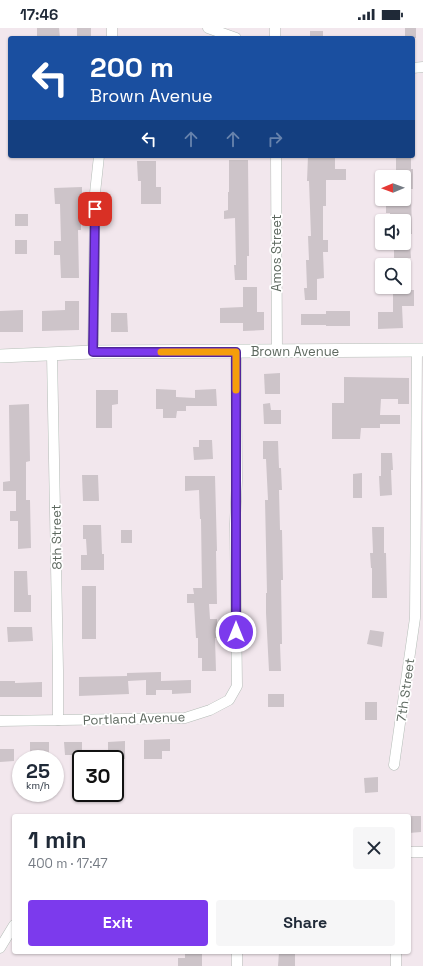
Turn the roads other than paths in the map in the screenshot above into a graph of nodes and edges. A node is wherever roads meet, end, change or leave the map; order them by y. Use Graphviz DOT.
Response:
graph roads {
  1 [pos="208,28"];
  2 [pos="230,36"];
  3 [pos="99,158"];
  4 [pos="276,158"];
  5 [pos="277,351"];
  6 [pos="420,351"];
  7 [pos="93,352"];
  8 [pos="236,352"];
  9 [pos="52,354"];
  10 [pos="0,356"];
  11 [pos="58,720"];
  12 [pos="0,721"];
  13 [pos="394,765"];
  14 [pos="411,852"];
  15 [pos="423,852"];
  16 [pos="12,928"];
  17 [pos="0,948"];
  18 [pos="237,954"];
  19 [pos="396,954"];
  20 [pos="237,966"];
  21 [pos="396,966"];
  1 -- 2 [label="street"];
  3 -- 7 [label="street"];
  4 -- 5 [label="street, Amos Street"];
  5 -- 6 [label="street, Brown Avenue"];
  5 -- 8 [label="street, Brown Avenue"];
  6 -- 13 [label="street, 7th Street"];
  7 -- 8 [label="street, Brown Avenue"];
  7 -- 9 [label="street, Brown Avenue"];
  8 -- 11 [label="street, Portland Avenue"];
  9 -- 10 [label="street, Brown Avenue"];
  9 -- 11 [label="street, 8th Street"];
  11 -- 12 [label="street, Portland Avenue"];
  14 -- 15 [label="street"];
  16 -- 17 [label="street"];
  18 -- 20 [label="street"];
  19 -- 21 [label="street"];
}
